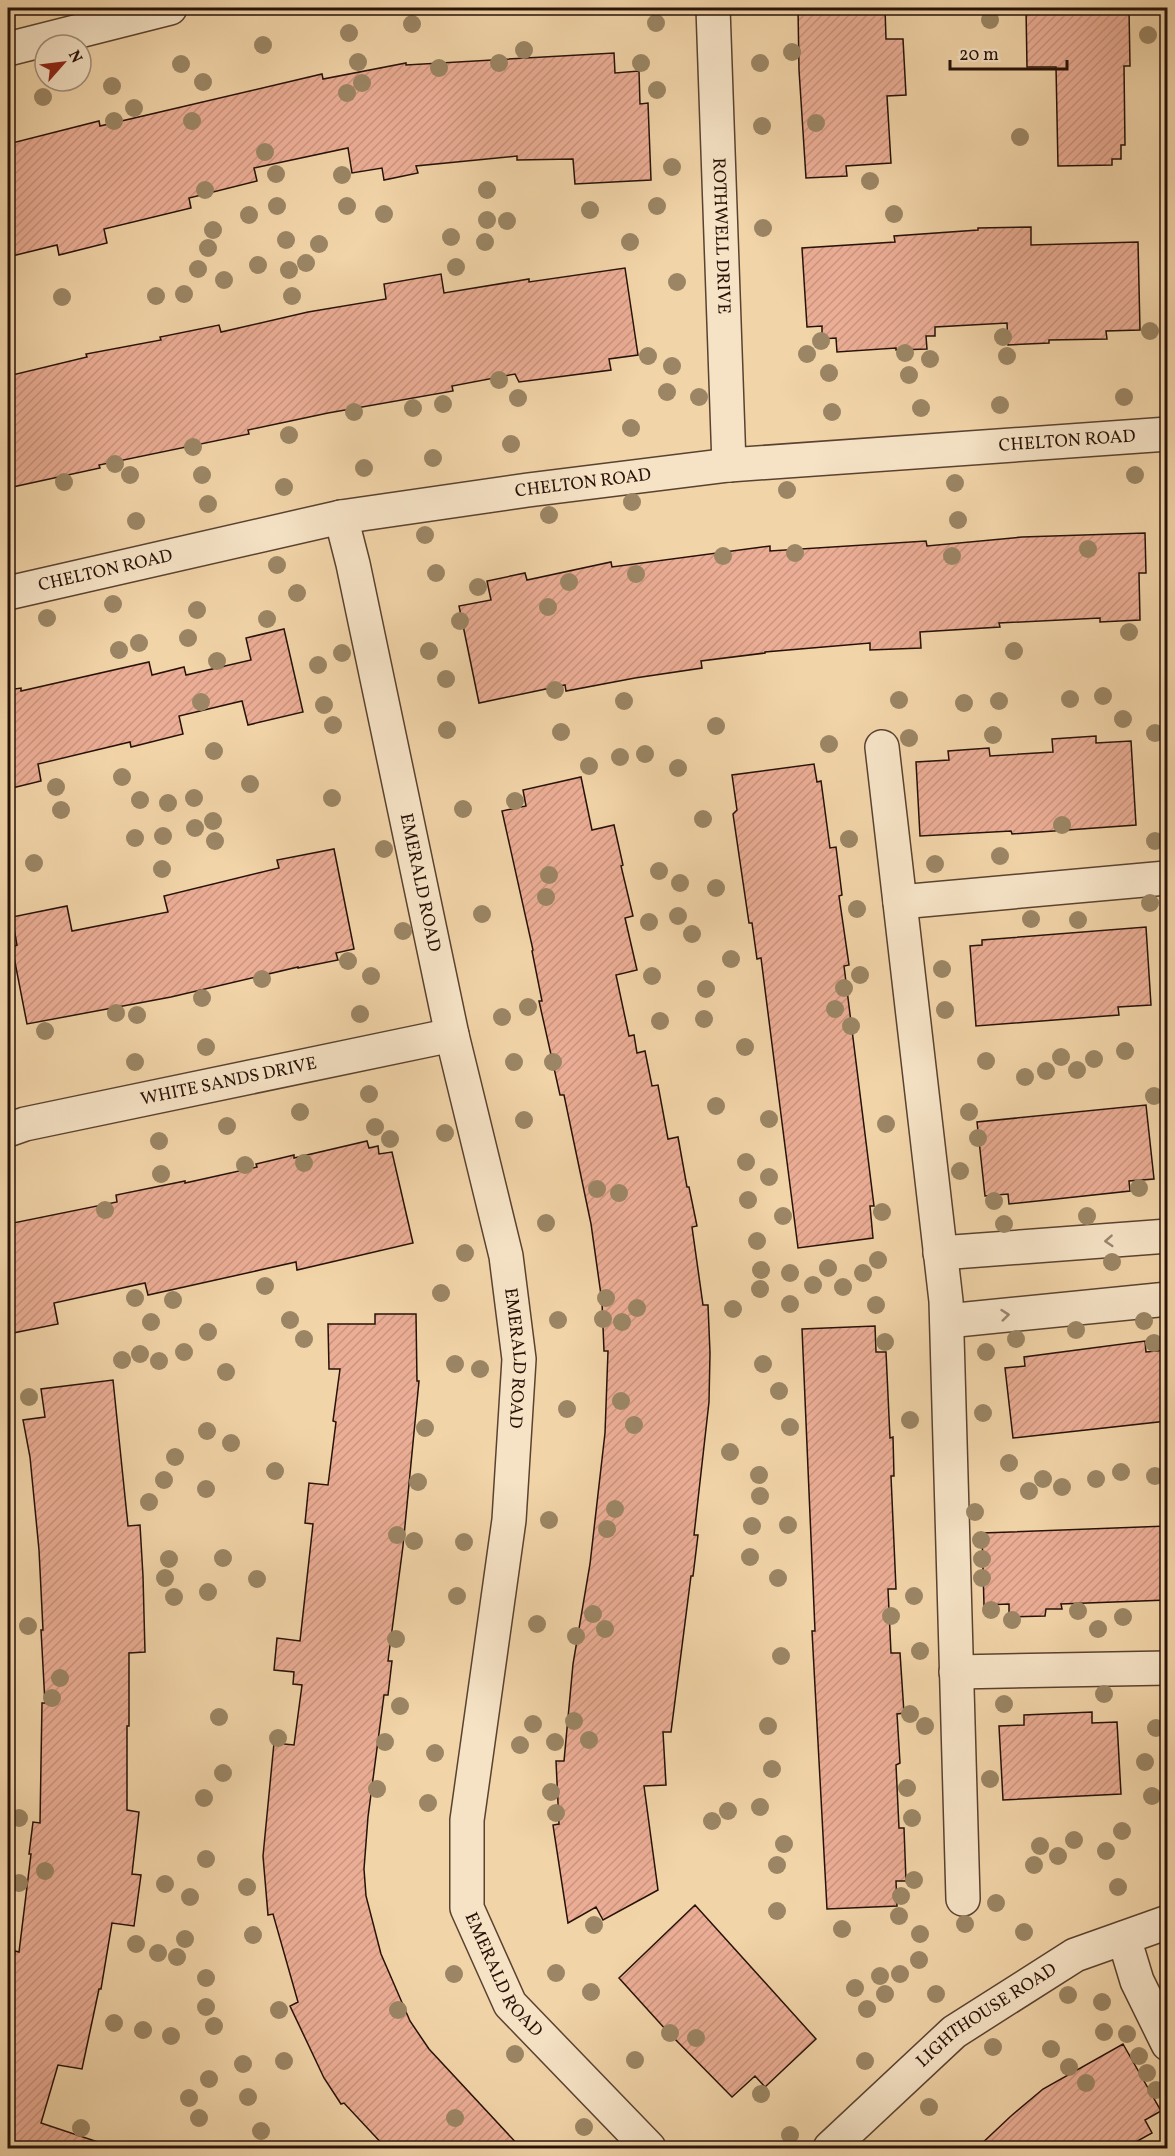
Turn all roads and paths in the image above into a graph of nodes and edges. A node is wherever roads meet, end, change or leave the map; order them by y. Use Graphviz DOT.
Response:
graph roads {
  1 [pos="170,8"];
  2 [pos="713,8"];
  3 [pos="8,50"];
  4 [pos="1167,434"];
  5 [pos="729,465"];
  6 [pos="341,517"];
  7 [pos="8,593"];
  8 [pos="882,747"];
  9 [pos="1166,878"];
  10 [pos="900,902"];
  11 [pos="452,1035"];
  12 [pos="8,1130"];
  13 [pos="1167,1236"];
  14 [pos="940,1253"];
  15 [pos="1167,1299"];
  16 [pos="947,1321"];
  17 [pos="1167,1668"];
  18 [pos="956,1672"];
  19 [pos="963,1899"];
  20 [pos="1167,1922"];
  21 [pos="1124,1938"];
  22 [pos="1167,2044"];
  23 [pos="649,2148"];
  24 [pos="830,2148"];
  1 -- 3 [label="street"];
  2 -- 5 [label="street, ROTHWELL DRIVE"];
  4 -- 5 [label="street, CHELTON ROAD"];
  5 -- 6 [label="street, CHELTON ROAD"];
  6 -- 7 [label="street, CHELTON ROAD"];
  6 -- 11 [label="street, EMERALD ROAD"];
  8 -- 10 [label="street"];
  9 -- 10 [label="street"];
  10 -- 14 [label="street"];
  11 -- 12 [label="street, WHITE SANDS DRIVE"];
  11 -- 23 [label="street, EMERALD ROAD"];
  13 -- 14 [label="street, one-way"];
  14 -- 16 [label="street"];
  16 -- 15 [label="street, one-way"];
  16 -- 18 [label="street"];
  17 -- 18 [label="street"];
  18 -- 19 [label="street"];
  20 -- 21 [label="street, LIGHTHOUSE ROAD"];
  21 -- 22 [label="street"];
  21 -- 24 [label="street, LIGHTHOUSE ROAD"];
}
